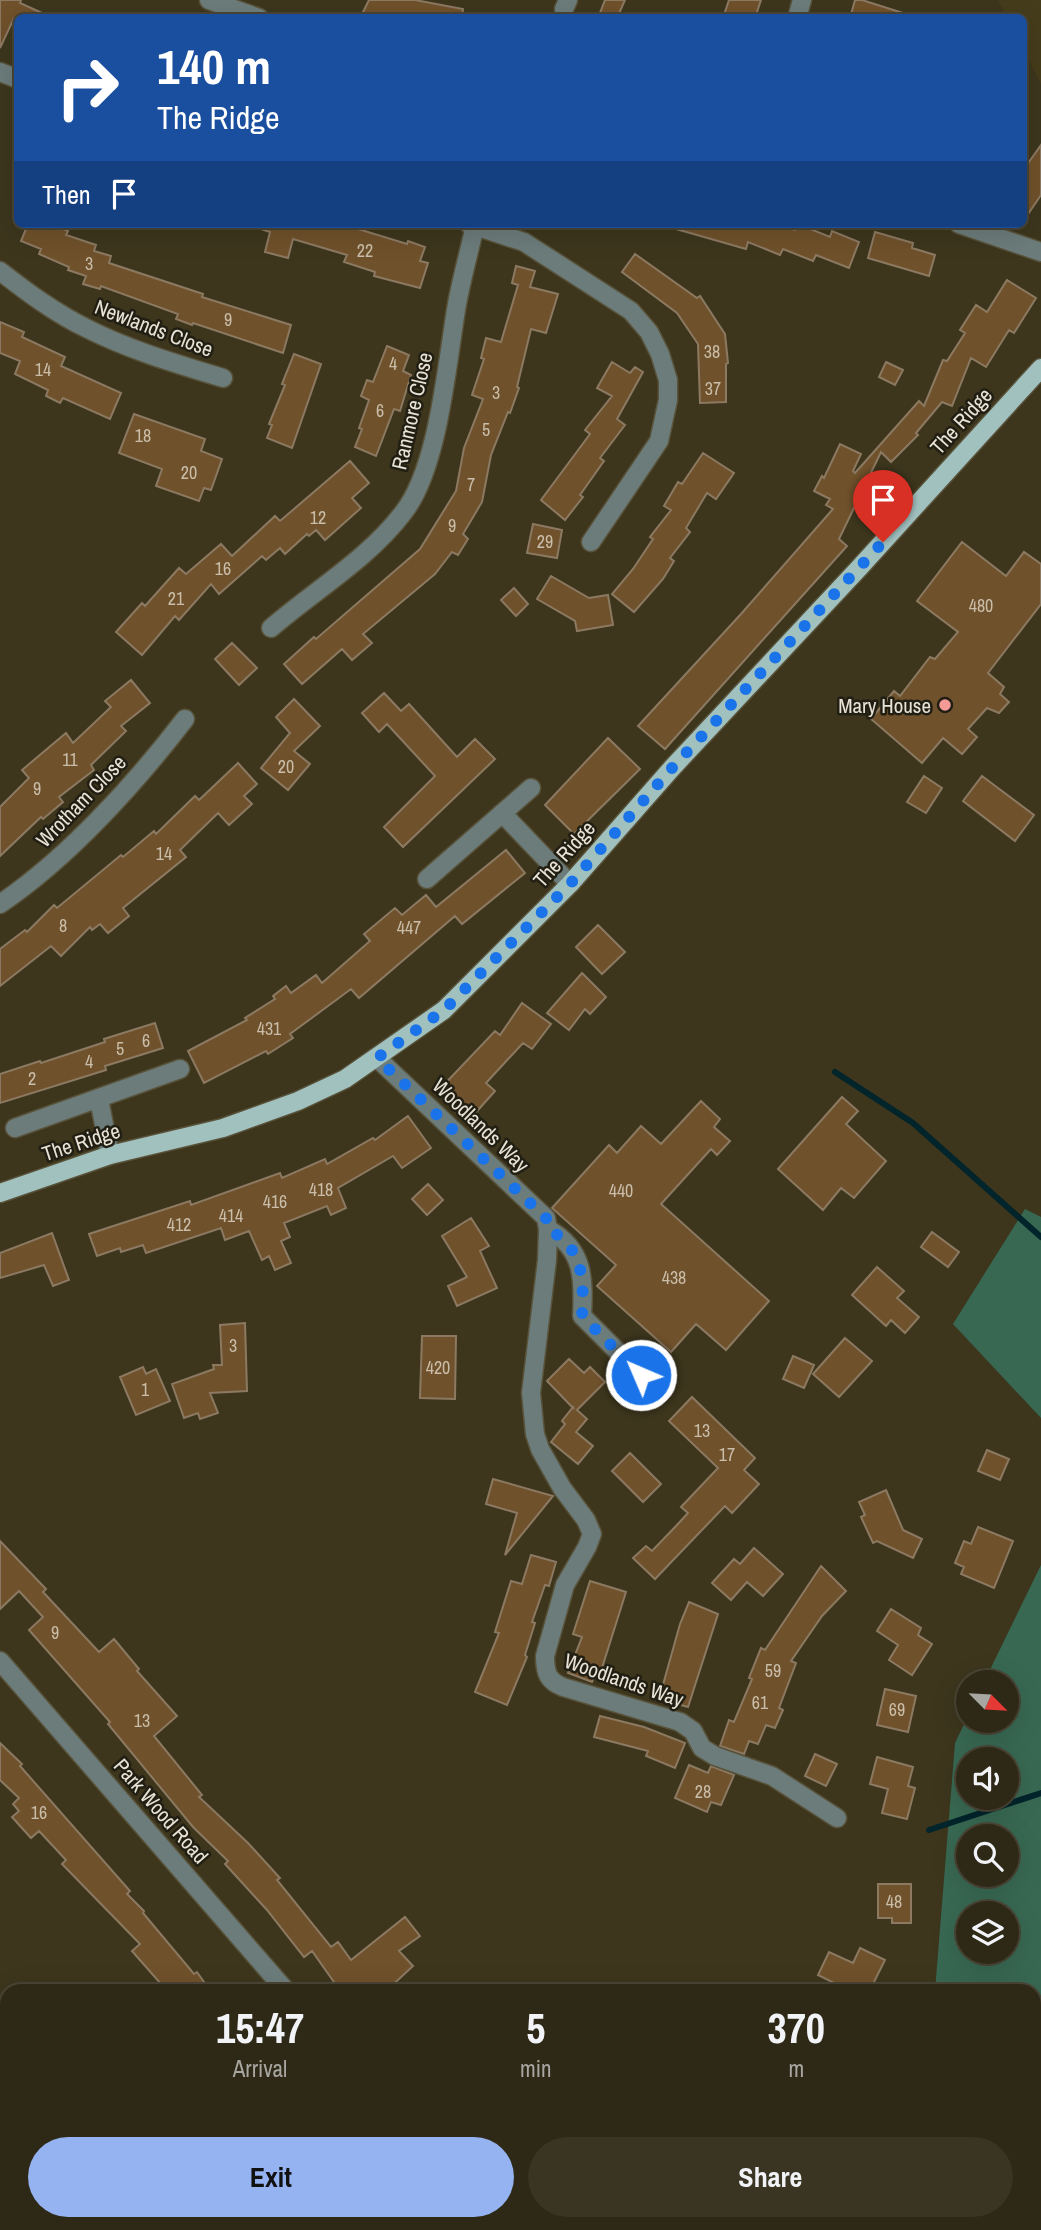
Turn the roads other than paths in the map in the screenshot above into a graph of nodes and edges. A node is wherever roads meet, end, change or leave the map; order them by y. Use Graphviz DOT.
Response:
graph roads {
  1 [pos="209,0"];
  2 [pos="247,14"];
  3 [pos="471,228"];
  4 [pos="481,228"];
  5 [pos="973,228"];
  6 [pos="1041,252"];
  7 [pos="0,271"];
  8 [pos="1041,368"];
  9 [pos="223,378"];
  10 [pos="591,542"];
  11 [pos="271,628"];
  12 [pos="185,719"];
  13 [pos="531,788"];
  14 [pos="502,813"];
  15 [pos="427,879"];
  16 [pos="570,884"];
  17 [pos="0,904"];
  18 [pos="377,1058"];
  19 [pos="180,1069"];
  20 [pos="99,1100"];
  21 [pos="15,1128"];
  22 [pos="110,1155"];
  23 [pos="0,1193"];
  24 [pos="548,1229"];
  25 [pos="641,1375"];
  26 [pos="0,1661"];
  27 [pos="837,1818"];
  28 [pos="280,1984"];
  1 -- 2 [label="street"];
  3 -- 11 [label="street, Ranmore Close"];
  4 -- 10 [label="street"];
  5 -- 6 [label="street"];
  7 -- 9 [label="street, Newlands Close"];
  8 -- 16 [label="main road, The Ridge"];
  12 -- 17 [label="street, Wrotham Close"];
  13 -- 14 [label="street"];
  14 -- 15 [label="street"];
  14 -- 16 [label="street"];
  16 -- 18 [label="main road, The Ridge"];
  18 -- 22 [label="main road, The Ridge"];
  18 -- 24 [label="street, Woodlands Way"];
  19 -- 20 [label="street"];
  20 -- 21 [label="street"];
  20 -- 22 [label="street"];
  22 -- 23 [label="main road, The Ridge"];
  24 -- 25 [label="street, Woodlands Way"];
  24 -- 27 [label="street, Woodlands Way"];
  26 -- 28 [label="street, Park Wood Road"];
}
